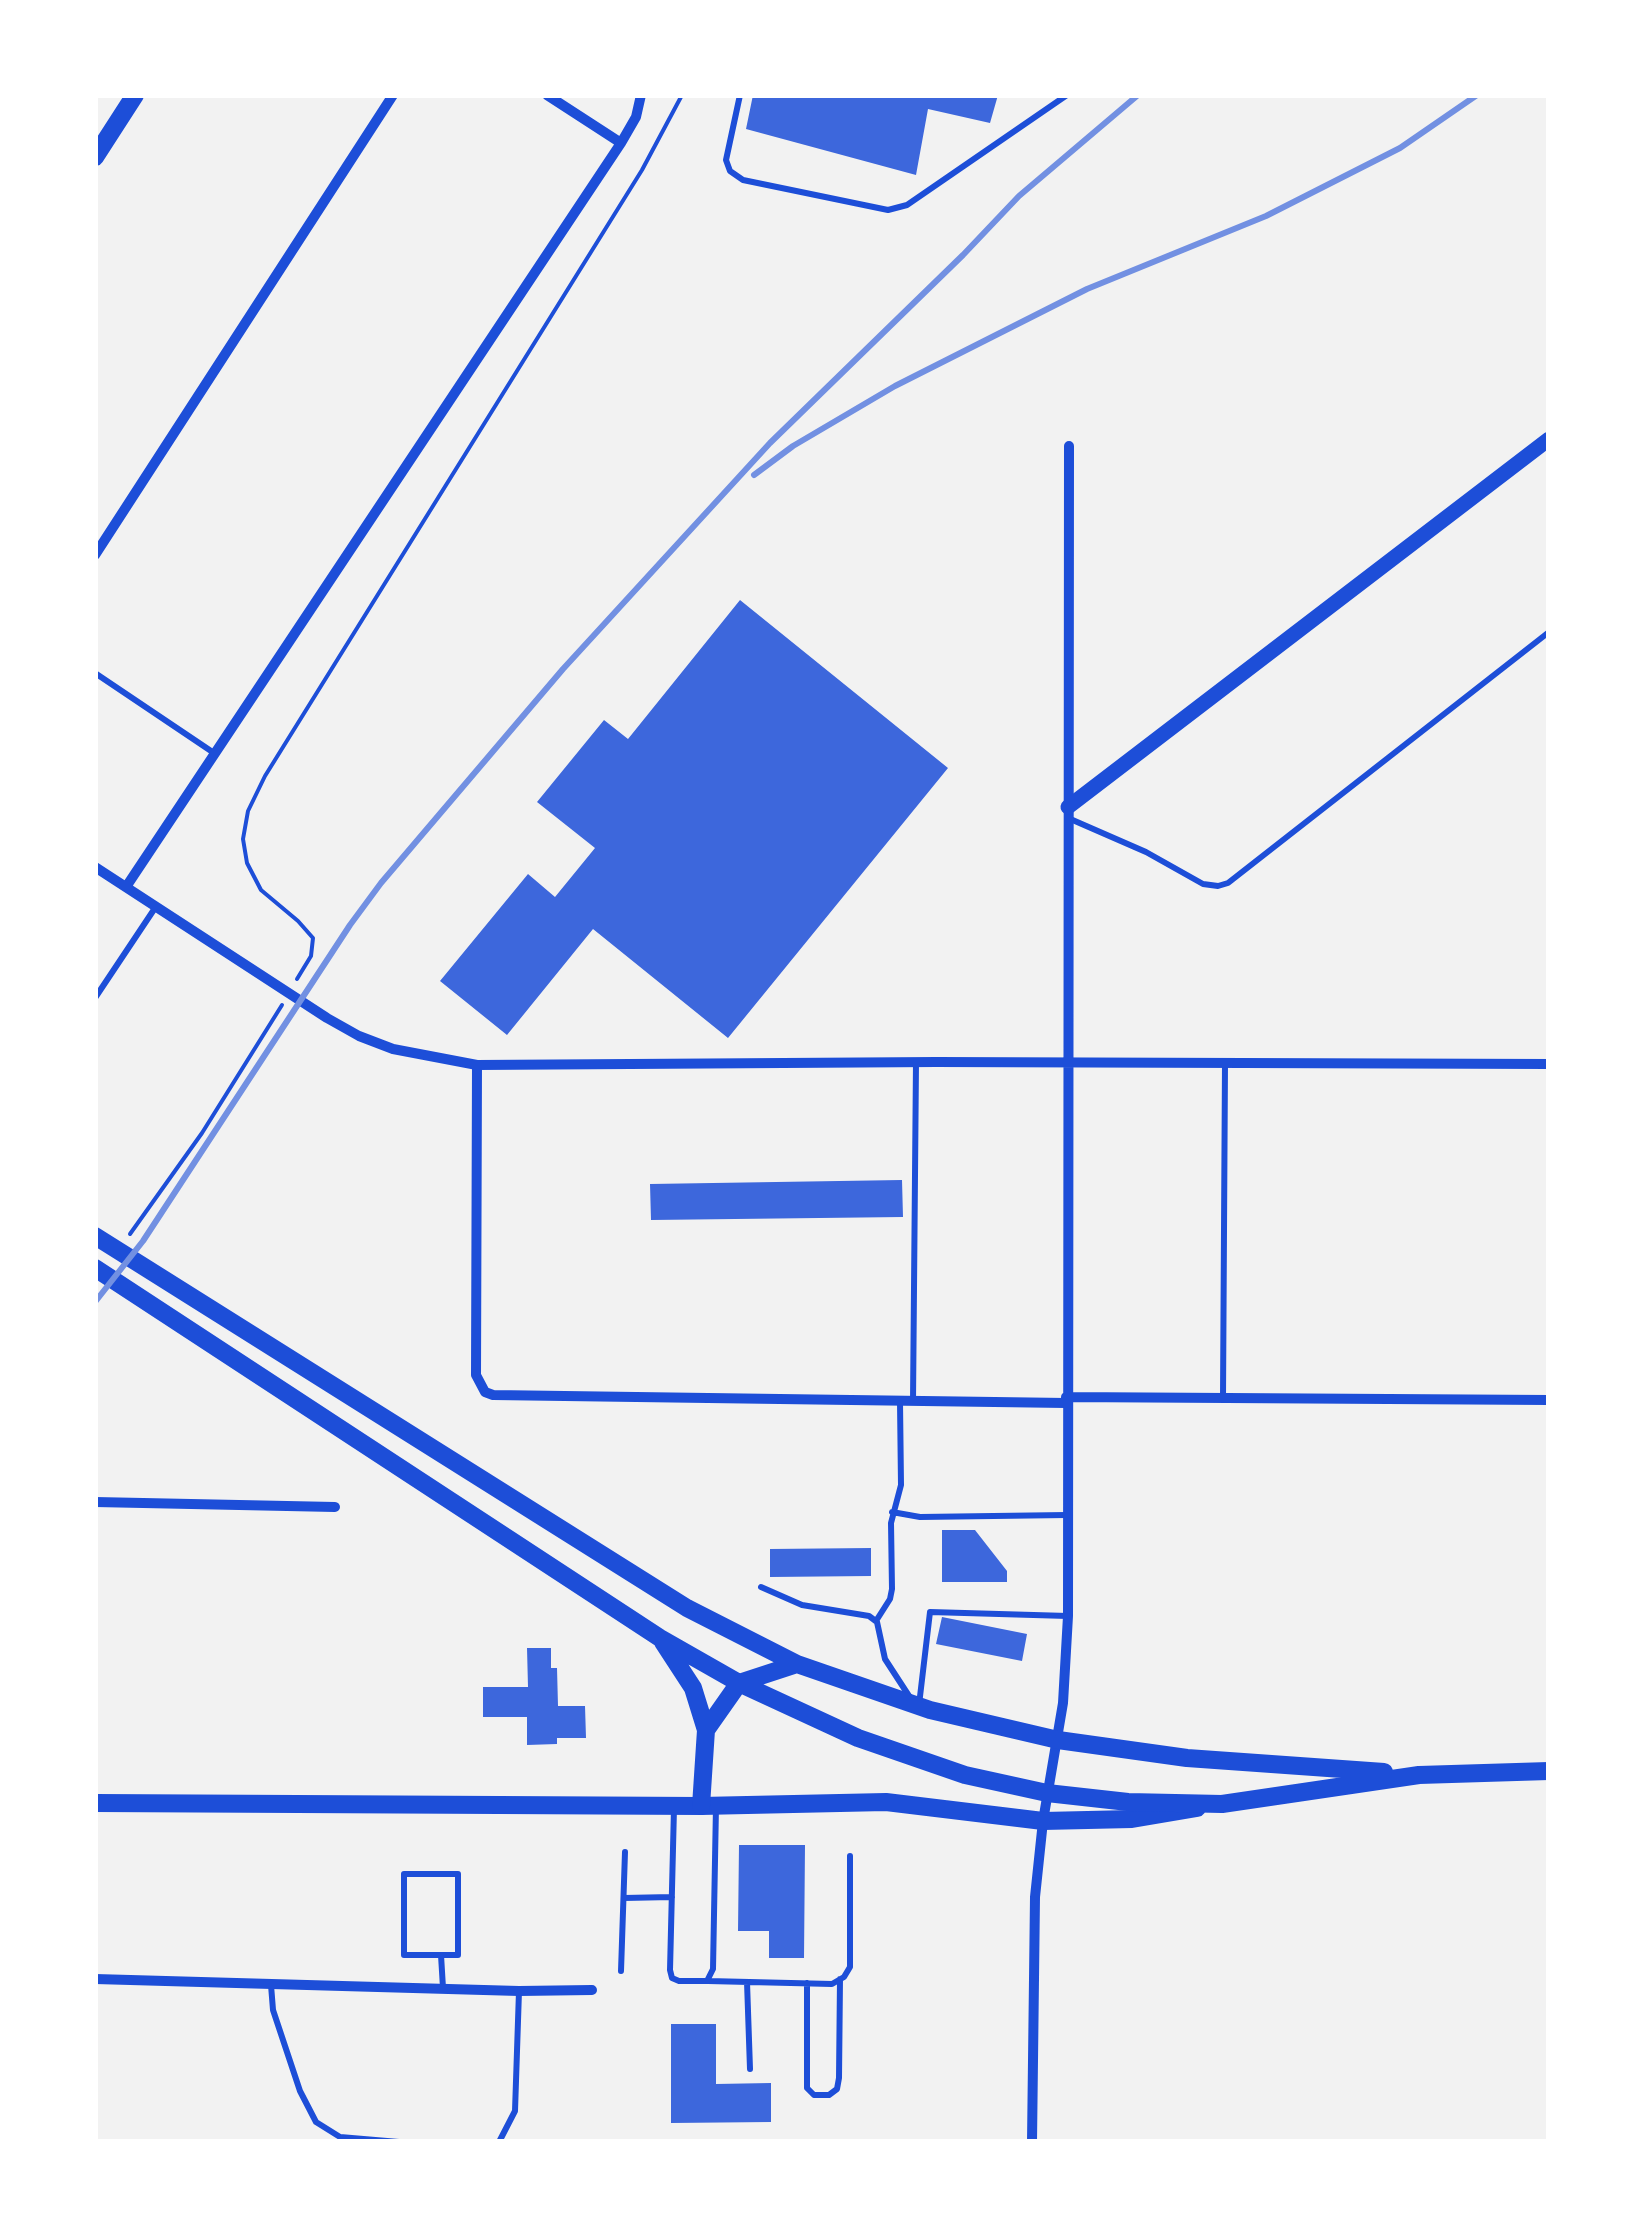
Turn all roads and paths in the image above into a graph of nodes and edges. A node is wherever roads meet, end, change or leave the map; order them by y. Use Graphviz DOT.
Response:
graph roads {
  1 [pos="135,95"];
  2 [pos="393,95"];
  3 [pos="546,95"];
  4 [pos="642,95"];
  5 [pos="682,95"];
  6 [pos="740,95"];
  7 [pos="1067,95"];
  8 [pos="621,143"];
  9 [pos="95,157"];
  10 [pos="1549,439"];
  11 [pos="1069,446"];
  12 [pos="95,555"];
  13 [pos="1549,632"];
  14 [pos="95,673"];
  15 [pos="214,753"];
  16 [pos="1068,813"];
  17 [pos="95,867"];
  18 [pos="126,888"];
  19 [pos="156,906"];
  20 [pos="289,992"];
  21 [pos="95,998"];
  22 [pos="916,1062"];
  23 [pos="1067,1062"];
  24 [pos="1225,1063"];
  25 [pos="1549,1064"];
  26 [pos="477,1065"];
  27 [pos="95,1236"];
  28 [pos="126,1239"];
  29 [pos="95,1268"];
  30 [pos="1223,1398"];
  31 [pos="1066,1400"];
  32 [pos="1549,1400"];
  33 [pos="900,1402"];
  34 [pos="913,1402"];
  35 [pos="95,1502"];
  36 [pos="335,1507"];
  37 [pos="892,1512"];
  38 [pos="1067,1516"];
  39 [pos="761,1587"];
  40 [pos="1068,1616"];
  41 [pos="876,1620"];
  42 [pos="660,1638"];
  43 [pos="798,1664"];
  44 [pos="739,1683"];
  45 [pos="917,1705"];
  46 [pos="706,1730"];
  47 [pos="1058,1740"];
  48 [pos="1549,1771"];
  49 [pos="1420,1775"];
  50 [pos="1047,1793"];
  51 [pos="95,1803"];
  52 [pos="1222,1804"];
  53 [pos="709,1805"];
  54 [pos="674,1806"];
  55 [pos="1043,1821"];
  56 [pos="625,1852"];
  57 [pos="850,1856"];
  58 [pos="624,1898"];
  59 [pos="672,1898"];
  60 [pos="441,1955"];
  61 [pos="621,1971"];
  62 [pos="95,1979"];
  63 [pos="840,1979"];
  64 [pos="706,1981"];
  65 [pos="747,1982"];
  66 [pos="807,1983"];
  67 [pos="270,1985"];
  68 [pos="443,1988"];
  69 [pos="592,1990"];
  70 [pos="520,1991"];
  71 [pos="750,2069"];
  72 [pos="399,2142"];
  73 [pos="498,2142"];
  74 [pos="1032,2142"];
  1 -- 9 [label="main road"];
  2 -- 12 [label="street"];
  3 -- 8 [label="street"];
  4 -- 8 [label="street"];
  5 -- 20 [label="path"];
  6 -- 7 [label="lane"];
  8 -- 15 [label="street"];
  10 -- 16 [label="street"];
  11 -- 16 [label="street"];
  13 -- 16 [label="lane"];
  14 -- 15 [label="lane"];
  15 -- 18 [label="street"];
  16 -- 23 [label="street"];
  17 -- 18 [label="street"];
  18 -- 19 [label="street"];
  19 -- 20 [label="street"];
  19 -- 21 [label="lane"];
  20 -- 26 [label="street"];
  20 -- 28 [label="path"];
  22 -- 23 [label="street"];
  22 -- 26 [label="street"];
  22 -- 34 [label="lane"];
  23 -- 24 [label="street"];
  23 -- 31 [label="street"];
  24 -- 25 [label="street"];
  24 -- 30 [label="lane"];
  26 -- 33 [label="street"];
  27 -- 43 [label="main road"];
  29 -- 42 [label="main road"];
  30 -- 31 [label="street"];
  30 -- 32 [label="street"];
  31 -- 34 [label="street"];
  31 -- 38 [label="street"];
  33 -- 34 [label="street"];
  33 -- 37 [label="lane"];
  35 -- 36 [label="street"];
  37 -- 38 [label="lane"];
  37 -- 41 [label="lane"];
  38 -- 40 [label="street"];
  39 -- 41 [label="lane"];
  40 -- 45 [label="lane"];
  40 -- 47 [label="street"];
  41 -- 45 [label="lane"];
  42 -- 44 [label="main road"];
  42 -- 46 [label="main road"];
  43 -- 44 [label="main road"];
  43 -- 45 [label="main road"];
  44 -- 46 [label="main road"];
  44 -- 50 [label="main road"];
  45 -- 47 [label="main road"];
  46 -- 53 [label="main road"];
  47 -- 49 [label="main road"];
  47 -- 50 [label="street"];
  48 -- 49 [label="main road"];
  49 -- 52 [label="main road"];
  50 -- 52 [label="main road"];
  50 -- 55 [label="street"];
  51 -- 54 [label="main road"];
  52 -- 55 [label="main road"];
  53 -- 54 [label="main road"];
  53 -- 55 [label="main road"];
  53 -- 64 [label="lane"];
  54 -- 59 [label="lane"];
  55 -- 74 [label="street"];
  56 -- 58 [label="lane"];
  57 -- 63 [label="lane"];
  58 -- 59 [label="lane"];
  58 -- 61 [label="lane"];
  59 -- 64 [label="lane"];
  60 -- 60 [label="lane"];
  60 -- 68 [label="lane"];
  62 -- 67 [label="street"];
  63 -- 66 [label="lane"];
  63 -- 66 [label="lane"];
  64 -- 65 [label="lane"];
  65 -- 66 [label="lane"];
  65 -- 71 [label="lane"];
  67 -- 68 [label="street"];
  67 -- 72 [label="lane"];
  68 -- 70 [label="street"];
  69 -- 70 [label="street"];
  70 -- 73 [label="lane"];
}
